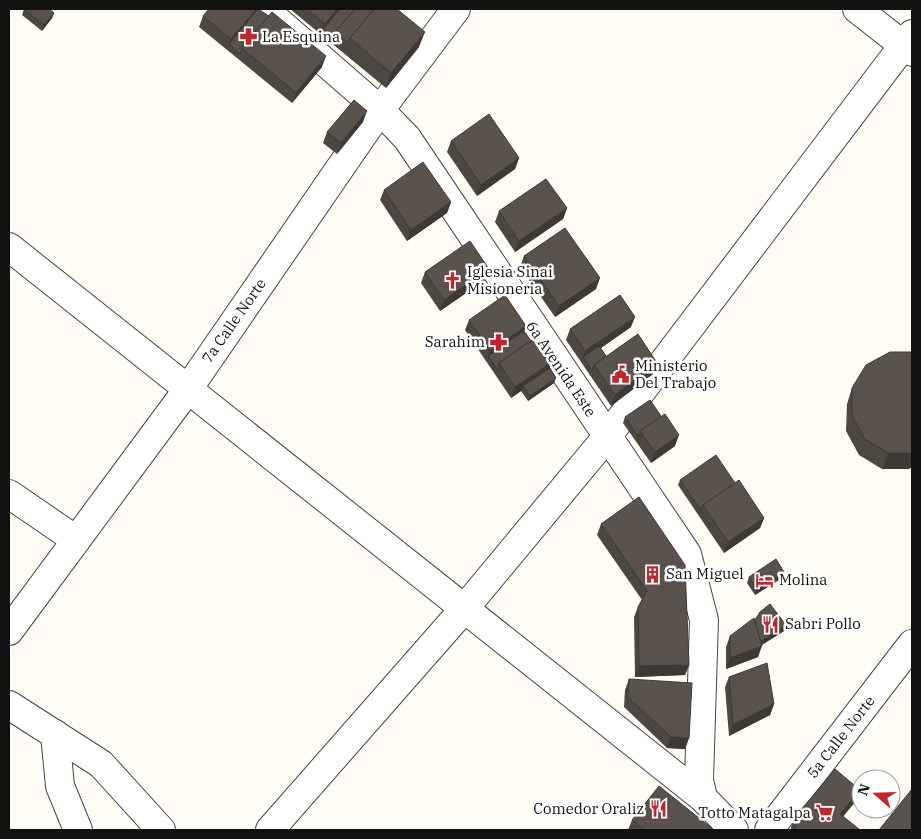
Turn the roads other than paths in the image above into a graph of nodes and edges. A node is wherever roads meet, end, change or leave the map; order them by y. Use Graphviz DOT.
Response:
graph roads {
  1 [pos="264,9"];
  2 [pos="456,9"];
  3 [pos="857,9"];
  4 [pos="909,44"];
  5 [pos="380,110"];
  6 [pos="9,247"];
  7 [pos="188,390"];
  8 [pos="606,438"];
  9 [pos="9,494"];
  10 [pos="76,540"];
  11 [pos="464,610"];
  12 [pos="9,631"];
  13 [pos="912,644"];
  14 [pos="9,705"];
  15 [pos="55,734"];
  16 [pos="703,798"];
  17 [pos="78,830"];
  18 [pos="161,830"];
  19 [pos="270,830"];
  20 [pos="734,830"];
  21 [pos="769,830"];
  1 -- 5 [label="street, 6a Avenida Este"];
  2 -- 5 [label="street, 7a Calle Norte"];
  3 -- 4 [label="street"];
  4 -- 8 [label="street"];
  5 -- 7 [label="street, 7a Calle Norte"];
  5 -- 8 [label="street, 6a Avenida Este"];
  6 -- 7 [label="street"];
  7 -- 10 [label="street, 7a Calle Norte"];
  7 -- 11 [label="street"];
  8 -- 11 [label="street"];
  8 -- 16 [label="street, 6a Avenida Este"];
  9 -- 10 [label="street"];
  10 -- 12 [label="street, 7a Calle Norte"];
  11 -- 16 [label="street"];
  11 -- 19 [label="street"];
  13 -- 21 [label="street, 5a Calle Norte"];
  14 -- 15 [label="street"];
  15 -- 17 [label="street"];
  15 -- 18 [label="street"];
  16 -- 20 [label="street"];
}
